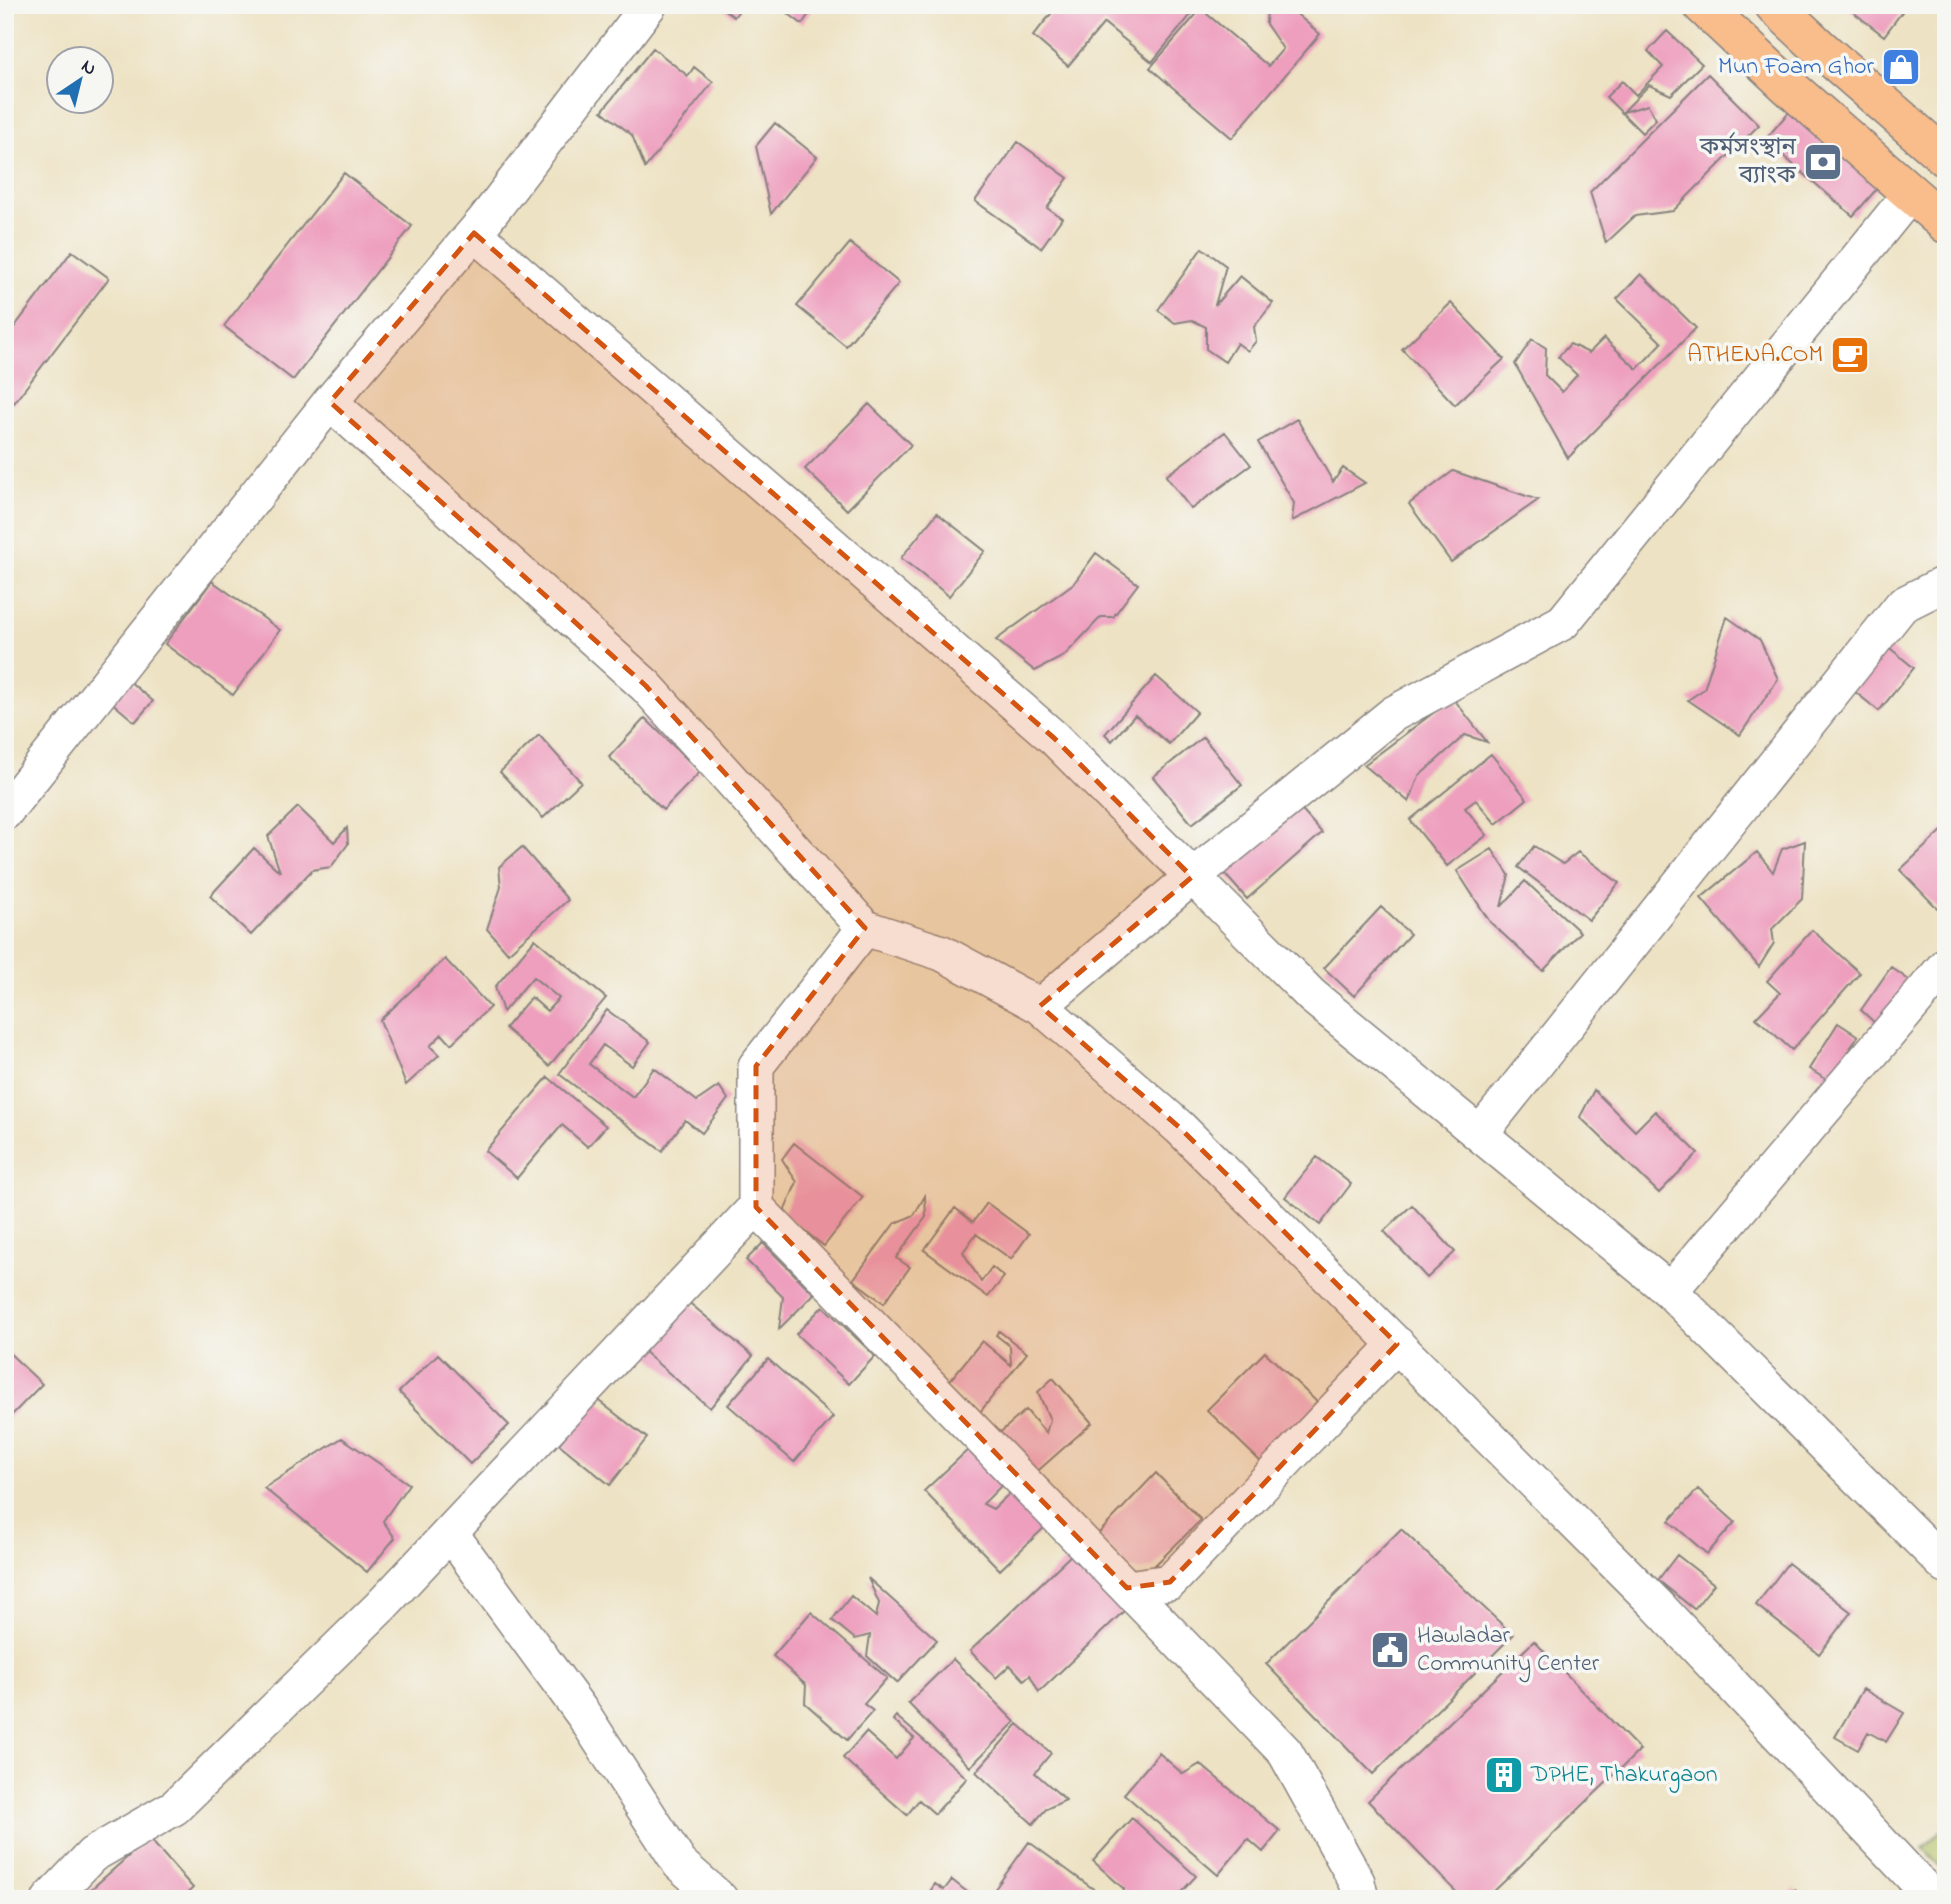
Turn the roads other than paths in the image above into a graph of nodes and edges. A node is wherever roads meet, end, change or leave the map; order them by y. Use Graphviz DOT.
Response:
graph roads {
  1 [pos="649,5"];
  2 [pos="1702,5"];
  3 [pos="1774,5"];
  4 [pos="1946,158"];
  5 [pos="1911,193"];
  6 [pos="1946,224"];
  7 [pos="474,233"];
  8 [pos="330,402"];
  9 [pos="1946,583"];
  10 [pos="5,812"];
  11 [pos="1192,877"];
  12 [pos="865,928"];
  13 [pos="1946,965"];
  14 [pos="1040,1006"];
  15 [pos="1480,1134"];
  16 [pos="756,1207"];
  17 [pos="1670,1291"];
  18 [pos="1397,1344"];
  19 [pos="450,1533"];
  20 [pos="1946,1566"];
  21 [pos="1127,1588"];
  22 [pos="50,1899"];
  23 [pos="720,1899"];
  24 [pos="1361,1899"];
  25 [pos="1934,1899"];
  1 -- 7 [label="street"];
  2 -- 5 [label="main road"];
  3 -- 4 [label="main road"];
  5 -- 6 [label="main road"];
  5 -- 11 [label="street"];
  7 -- 8 [label="street"];
  7 -- 11 [label="street"];
  8 -- 10 [label="street"];
  8 -- 12 [label="street"];
  9 -- 15 [label="street"];
  11 -- 14 [label="street"];
  11 -- 15 [label="street"];
  12 -- 14 [label="street"];
  12 -- 16 [label="street"];
  13 -- 17 [label="street"];
  14 -- 18 [label="street"];
  15 -- 17 [label="street"];
  16 -- 19 [label="street"];
  16 -- 21 [label="street"];
  17 -- 20 [label="street"];
  18 -- 21 [label="street"];
  18 -- 25 [label="street"];
  19 -- 22 [label="street"];
  19 -- 23 [label="street"];
  21 -- 24 [label="street"];
}
